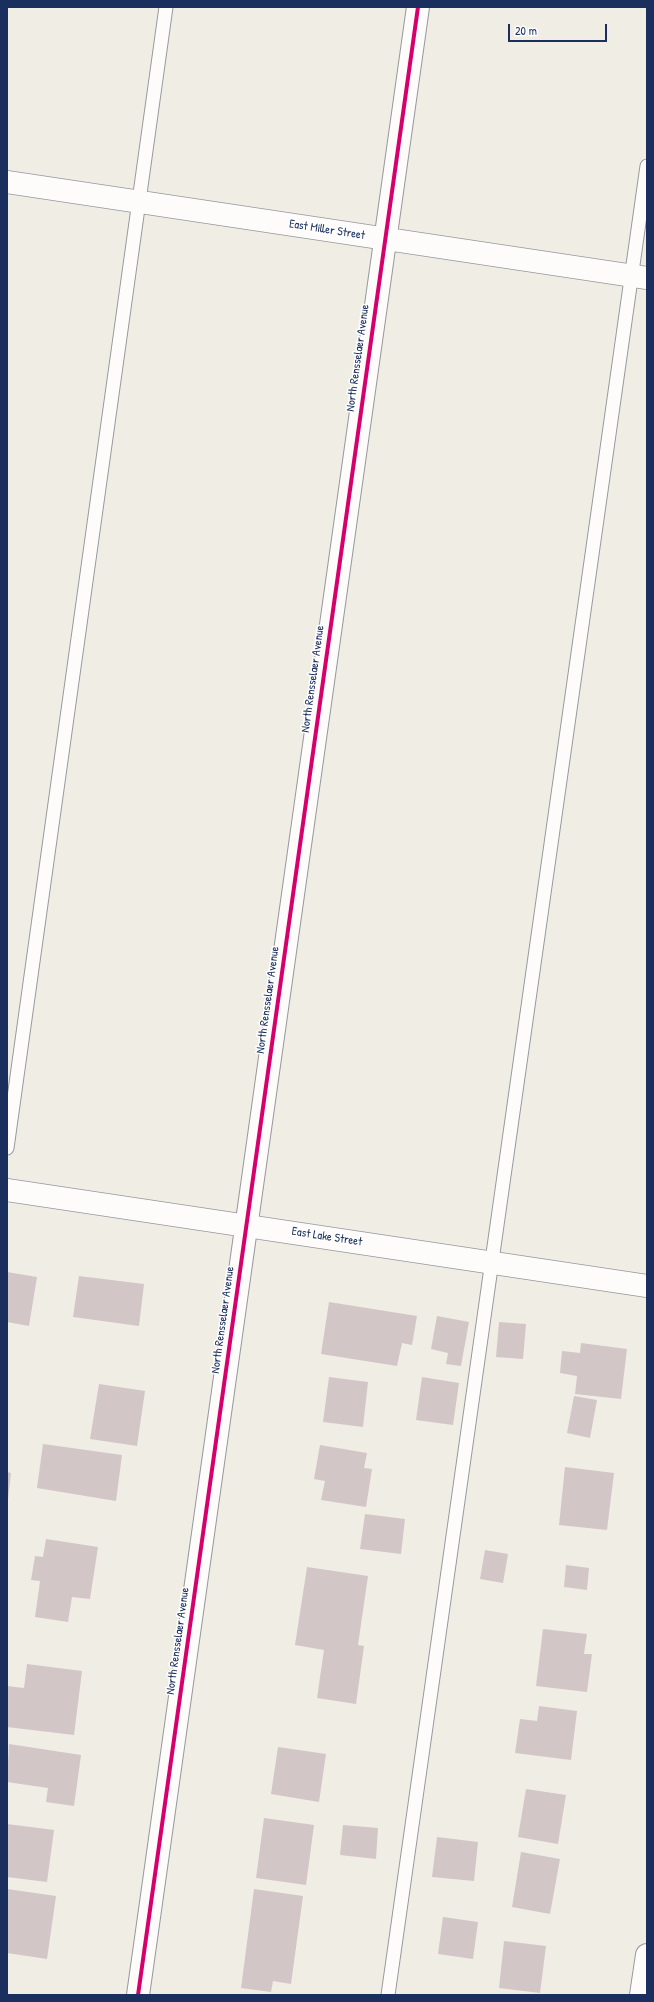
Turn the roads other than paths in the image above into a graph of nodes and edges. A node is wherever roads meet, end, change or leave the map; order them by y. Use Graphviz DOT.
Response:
graph roads {
  1 [pos="166,7"];
  2 [pos="418,7"];
  3 [pos="647,166"];
  4 [pos="7,182"];
  5 [pos="138,201"];
  6 [pos="385,238"];
  7 [pos="639,277"];
  8 [pos="7,1148"];
  9 [pos="7,1190"];
  10 [pos="247,1225"];
  11 [pos="492,1263"];
  12 [pos="647,1286"];
  13 [pos="647,1955"];
  14 [pos="138,1995"];
  15 [pos="388,1995"];
  16 [pos="641,1995"];
  1 -- 5 [label="lane"];
  2 -- 6 [label="street, North Rensselaer Avenue"];
  3 -- 7 [label="lane"];
  4 -- 5 [label="street, East Miller Street"];
  5 -- 6 [label="street, East Miller Street"];
  5 -- 8 [label="lane"];
  6 -- 7 [label="street, East Miller Street"];
  6 -- 10 [label="street, North Rensselaer Avenue"];
  7 -- 11 [label="lane"];
  9 -- 10 [label="street, East Lake Street"];
  10 -- 11 [label="street, East Lake Street"];
  10 -- 14 [label="street, North Rensselaer Avenue"];
  11 -- 12 [label="street, East Lake Street"];
  11 -- 15 [label="lane"];
  13 -- 16 [label="street"];
}
